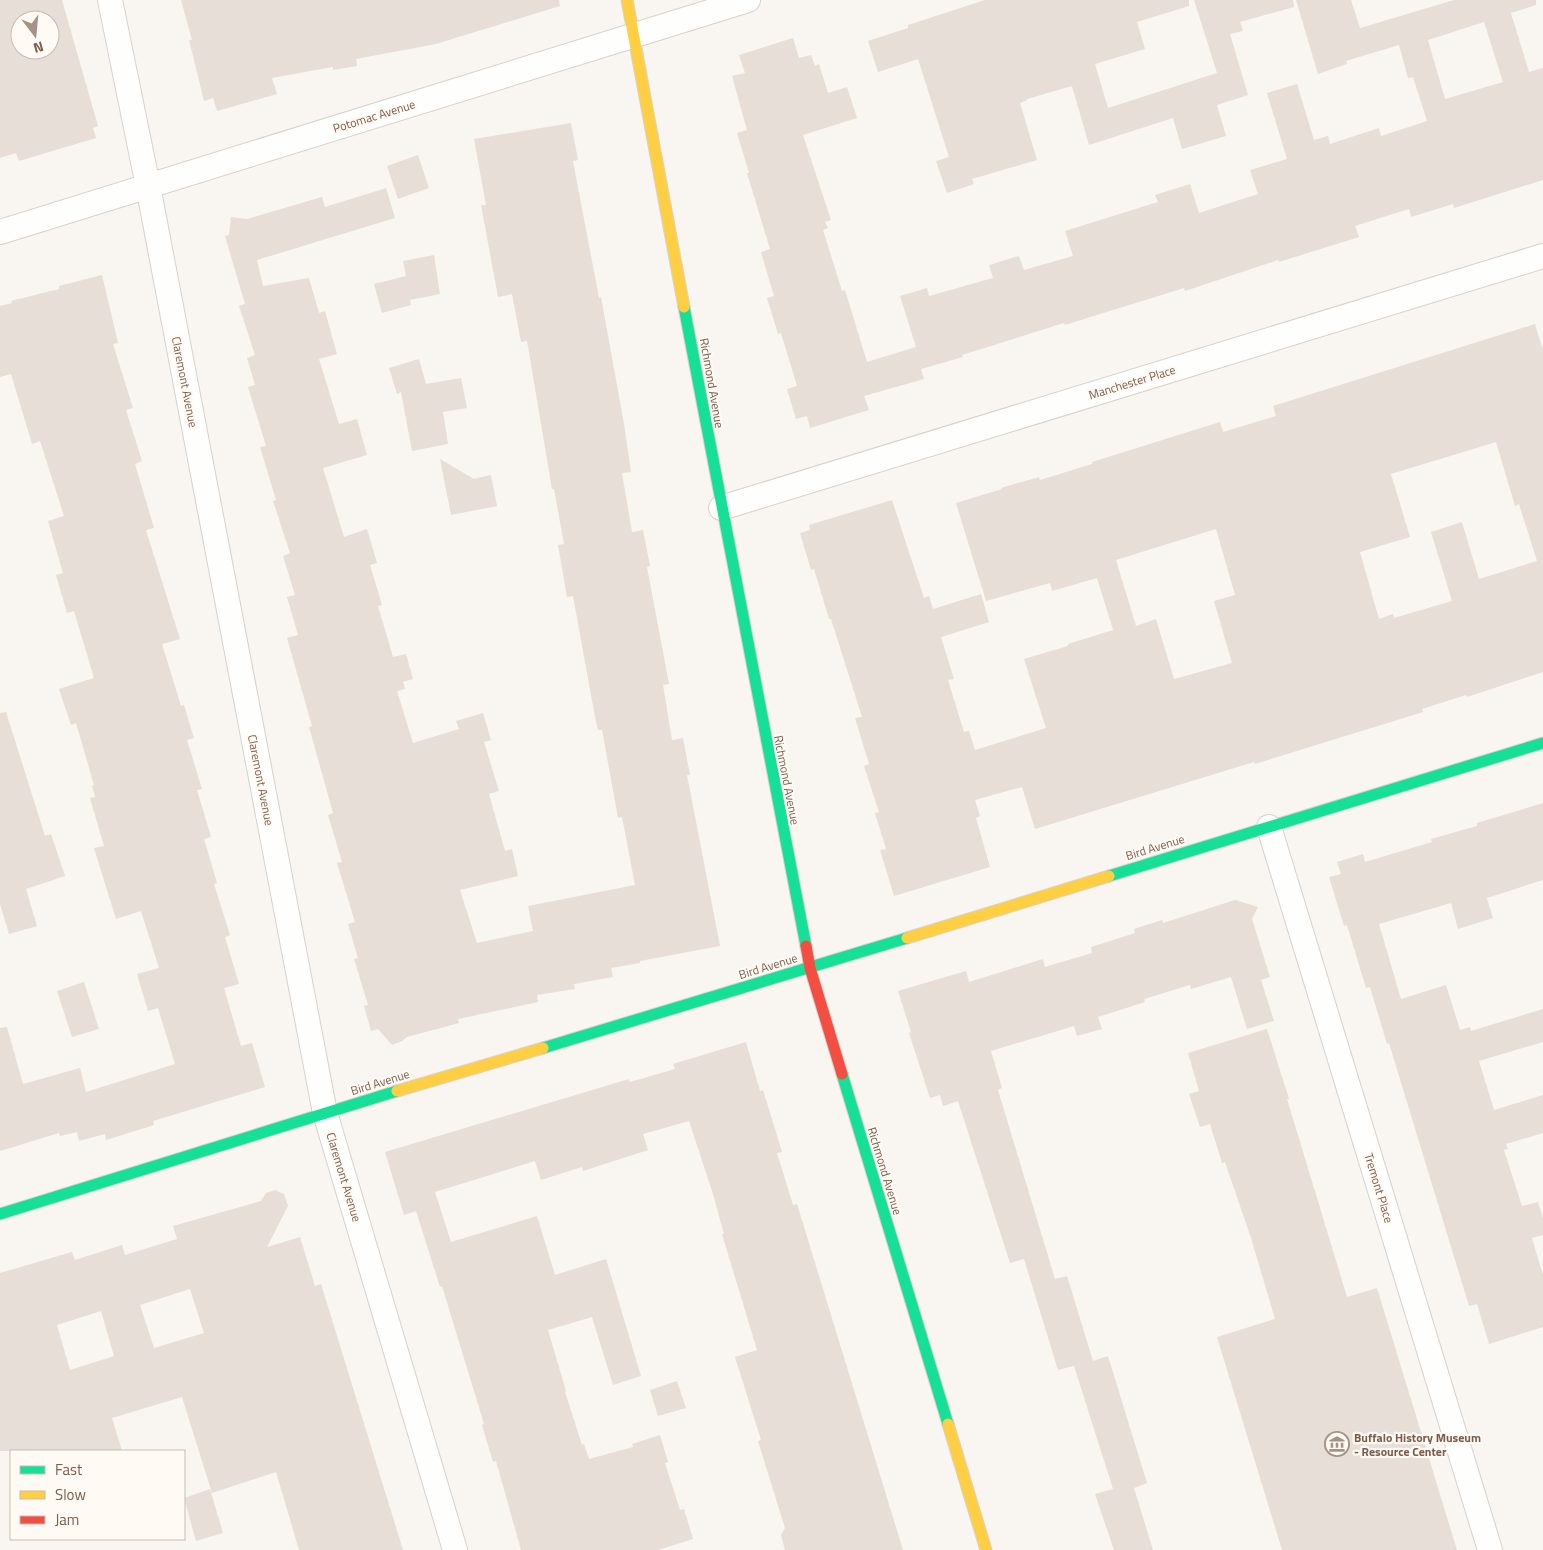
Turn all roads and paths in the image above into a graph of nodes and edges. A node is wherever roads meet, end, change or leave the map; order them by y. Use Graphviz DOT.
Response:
graph roads {
  1 [pos="110,0"];
  2 [pos="627,0"];
  3 [pos="748,0"];
  4 [pos="634,36"];
  5 [pos="148,186"];
  6 [pos="0,232"];
  7 [pos="1543,256"];
  8 [pos="721,508"];
  9 [pos="1543,743"];
  10 [pos="1269,827"];
  11 [pos="810,968"];
  12 [pos="325,1113"];
  13 [pos="0,1214"];
  14 [pos="455,1550"];
  15 [pos="986,1550"];
  16 [pos="1490,1550"];
  1 -- 5 [label="street, Claremont Avenue"];
  2 -- 4 [label="street, Richmond Avenue"];
  3 -- 4 [label="street, Potomac Avenue"];
  4 -- 5 [label="street, Potomac Avenue"];
  4 -- 8 [label="street, Richmond Avenue"];
  5 -- 6 [label="street, Potomac Avenue"];
  5 -- 12 [label="street, Claremont Avenue"];
  7 -- 8 [label="street, Manchester Place"];
  8 -- 11 [label="street, Richmond Avenue"];
  9 -- 10 [label="street, Bird Avenue"];
  10 -- 11 [label="street, Bird Avenue"];
  10 -- 16 [label="street, Tremont Place"];
  11 -- 12 [label="street, Bird Avenue"];
  11 -- 15 [label="street, Richmond Avenue"];
  12 -- 13 [label="street, Bird Avenue"];
  12 -- 14 [label="street, Claremont Avenue"];
}
